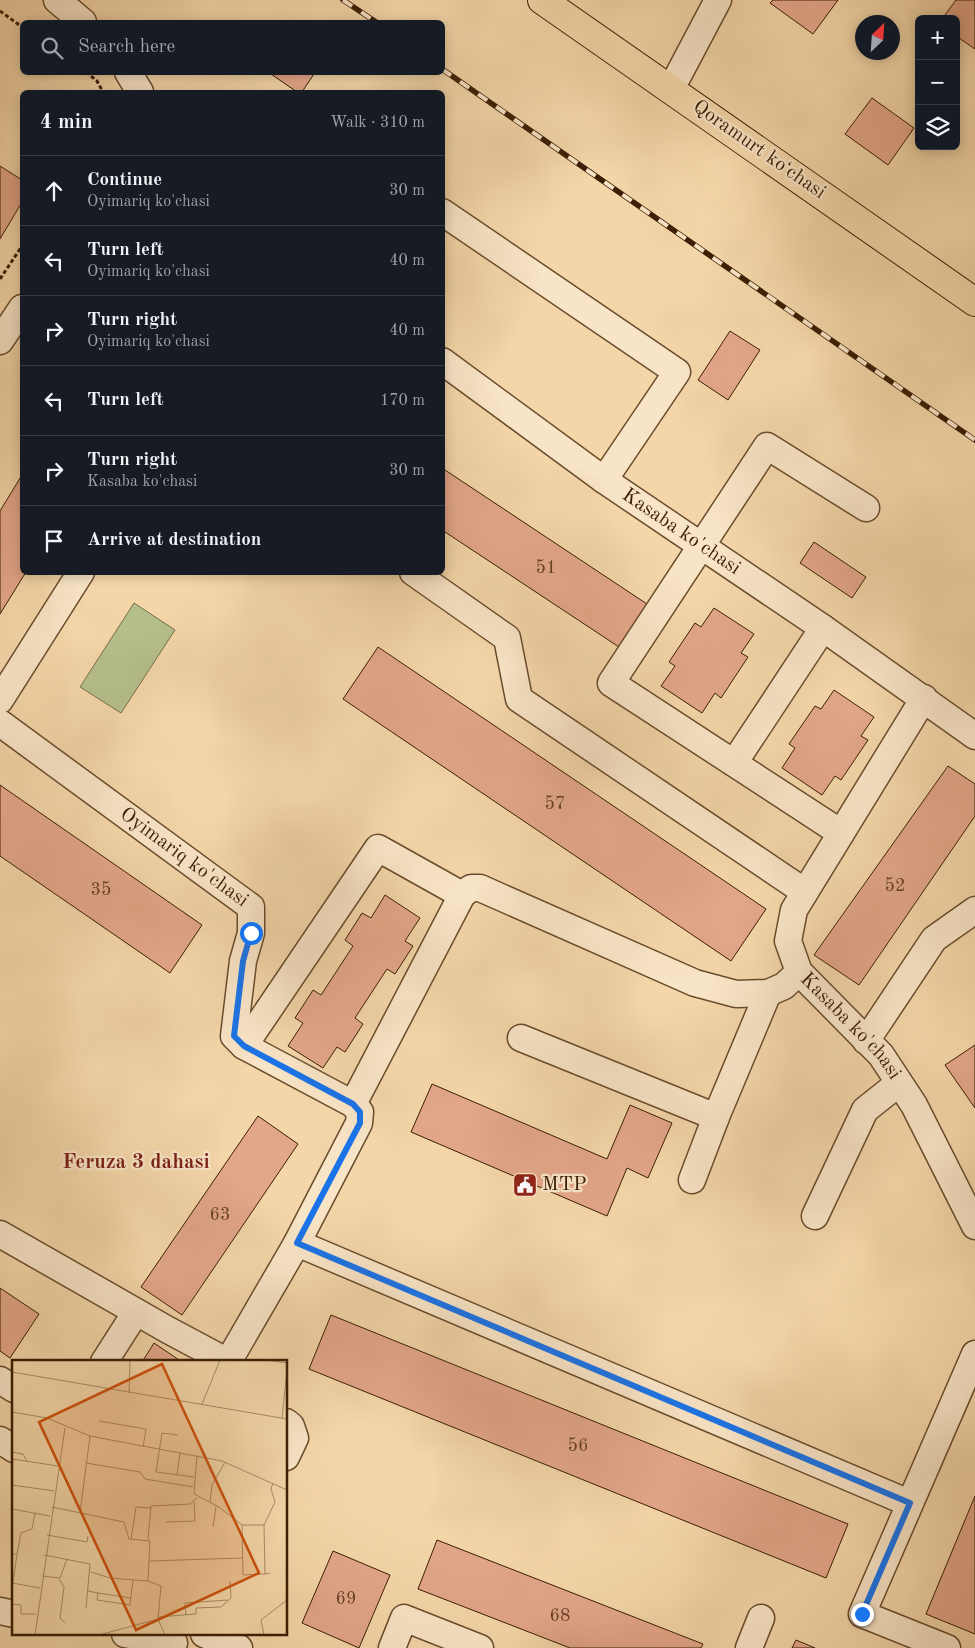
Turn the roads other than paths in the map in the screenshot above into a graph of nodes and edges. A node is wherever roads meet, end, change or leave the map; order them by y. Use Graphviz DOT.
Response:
graph roads {
  1 [pos="57,0"];
  2 [pos="542,0"];
  3 [pos="564,0"];
  4 [pos="718,0"];
  5 [pos="81,20"];
  6 [pos="130,75"];
  7 [pos="674,84"];
  8 [pos="139,90"];
  9 [pos="445,214"];
  10 [pos="975,286"];
  11 [pos="975,302"];
  12 [pos="20,311"];
  13 [pos="0,341"];
  14 [pos="445,363"];
  15 [pos="604,480"];
  16 [pos="866,508"];
  17 [pos="704,546"];
  18 [pos="79,575"];
  19 [pos="416,575"];
  20 [pos="823,628"];
  21 [pos="924,698"];
  22 [pos="0,700"];
  23 [pos="0,723"];
  24 [pos="975,736"];
  25 [pos="734,763"];
  26 [pos="841,833"];
  27 [pos="805,892"];
  28 [pos="462,895"];
  29 [pos="975,910"];
  30 [pos="799,972"];
  31 [pos="768,993"];
  32 [pos="522,1038"];
  33 [pos="866,1041"];
  34 [pos="244,1046"];
  35 [pos="899,1083"];
  36 [pos="353,1104"];
  37 [pos="716,1117"];
  38 [pos="692,1180"];
  39 [pos="815,1216"];
  40 [pos="975,1226"];
  41 [pos="0,1234"];
  42 [pos="297,1243"];
  43 [pos="136,1312"];
  44 [pos="975,1354"];
  45 [pos="105,1360"];
  46 [pos="224,1360"];
  47 [pos="229,1360"];
  48 [pos="0,1380"];
  49 [pos="12,1388"];
  50 [pos="288,1424"];
  51 [pos="0,1440"];
  52 [pos="12,1448"];
  53 [pos="288,1453"];
  54 [pos="910,1503"];
  55 [pos="761,1618"];
  56 [pos="138,1636"];
  57 [pos="209,1636"];
  58 [pos="176,1642"];
  59 [pos="476,1647"];
  60 [pos="239,1648"];
  61 [pos="392,1648"];
  62 [pos="749,1648"];
  63 [pos="947,1648"];
  1 -- 5 [label="street"];
  2 -- 7 [label="main road, Qoramurt koʻchasi"];
  3 -- 7 [label="main road, Qoramurt koʻchasi"];
  4 -- 7 [label="street"];
  6 -- 8 [label="street"];
  7 -- 10 [label="main road, Qoramurt koʻchasi"];
  7 -- 11 [label="main road, Qoramurt koʻchasi"];
  9 -- 15 [label="street"];
  12 -- 13 [label="street"];
  14 -- 15 [label="street, Kasaba ko'chasi"];
  15 -- 17 [label="street, Kasaba ko'chasi"];
  16 -- 17 [label="street"];
  17 -- 20 [label="street, Kasaba ko'chasi"];
  17 -- 25 [label="street"];
  18 -- 22 [label="street"];
  19 -- 27 [label="street"];
  20 -- 21 [label="street, Kasaba ko'chasi"];
  20 -- 25 [label="street"];
  21 -- 24 [label="street, Kasaba ko'chasi"];
  21 -- 26 [label="street, Kasaba ko'chasi"];
  23 -- 34 [label="street, Oyimariq ko'chasi"];
  25 -- 26 [label="street"];
  26 -- 27 [label="street, Kasaba ko'chasi"];
  27 -- 30 [label="street, Kasaba ko'chasi"];
  28 -- 31 [label="street"];
  28 -- 34 [label="street"];
  28 -- 36 [label="street"];
  29 -- 33 [label="street"];
  30 -- 31 [label="street"];
  30 -- 33 [label="street, Kasaba ko'chasi"];
  31 -- 37 [label="street"];
  32 -- 37 [label="street"];
  33 -- 35 [label="street, Kasaba ko'chasi"];
  34 -- 36 [label="street"];
  35 -- 39 [label="street"];
  35 -- 40 [label="street, Kasaba ko'chasi"];
  36 -- 42 [label="street"];
  37 -- 38 [label="street"];
  41 -- 43 [label="street"];
  42 -- 47 [label="street"];
  42 -- 54 [label="street"];
  43 -- 45 [label="street"];
  43 -- 46 [label="street"];
  44 -- 54 [label="street"];
  48 -- 49 [label="street"];
  50 -- 53 [label="street"];
  51 -- 52 [label="street"];
  54 -- 63 [label="street"];
  55 -- 62 [label="street"];
  56 -- 58 [label="street"];
  57 -- 60 [label="street"];
  59 -- 61 [label="street"];
}
